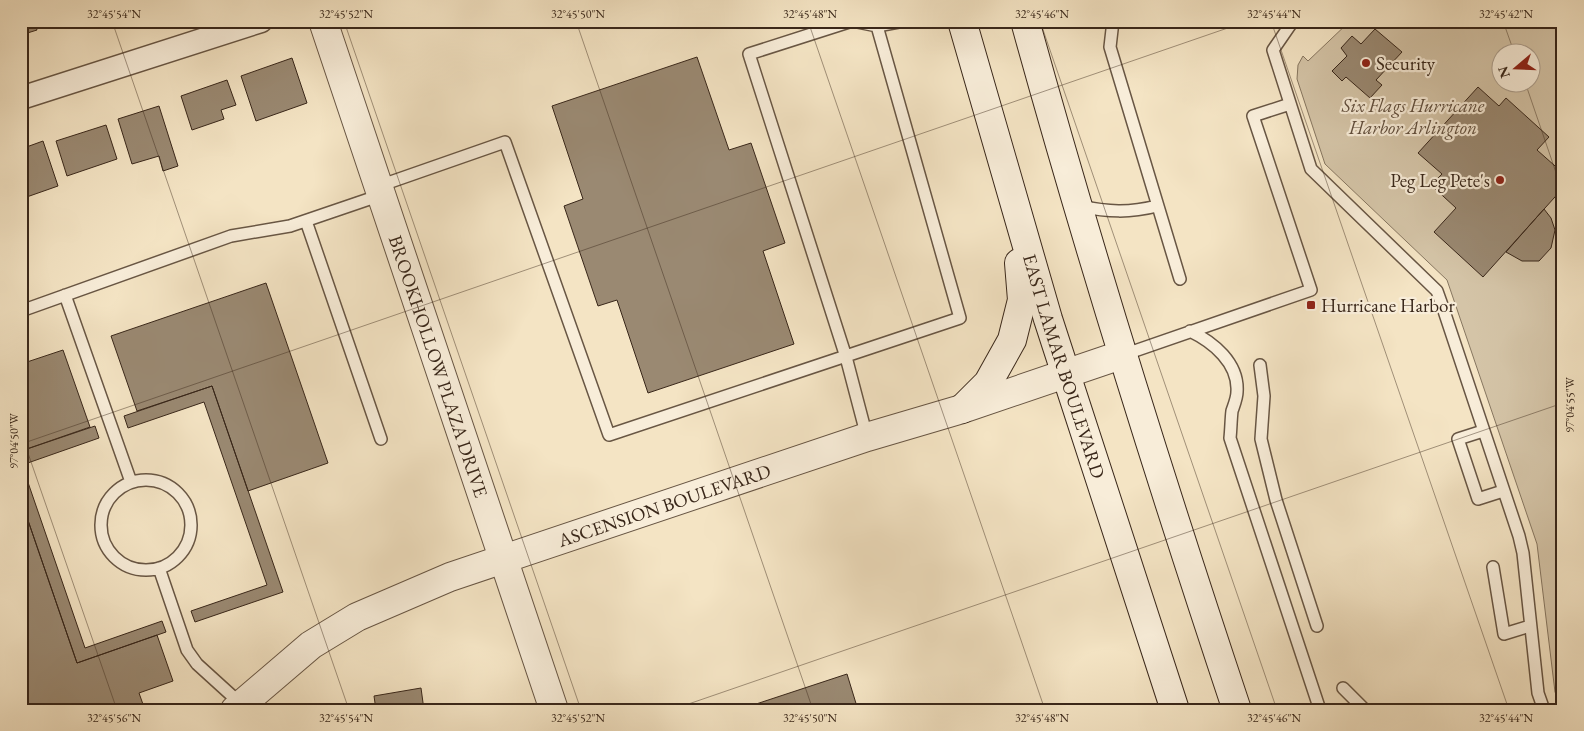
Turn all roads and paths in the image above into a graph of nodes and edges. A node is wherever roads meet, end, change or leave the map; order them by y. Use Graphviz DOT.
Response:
graph roads {
  1 [pos="261,21"];
  2 [pos="323,21"];
  3 [pos="904,21"];
  4 [pos="962,21"];
  5 [pos="1025,21"];
  6 [pos="1113,21"];
  7 [pos="1293,21"];
  8 [pos="876,26"];
  9 [pos="21,98"];
  10 [pos="1290,104"];
  11 [pos="380,191"];
  12 [pos="1076,205"];
  13 [pos="1157,206"];
  14 [pos="1015,210"];
  15 [pos="306,221"];
  16 [pos="1180,279"];
  17 [pos="65,295"];
  18 [pos="21,311"];
  19 [pos="1190,331"];
  20 [pos="1121,355"];
  21 [pos="846,357"];
  22 [pos="1260,365"];
  23 [pos="1066,375"];
  24 [pos="962,409"];
  25 [pos="1483,431"];
  26 [pos="867,437"];
  27 [pos="382,439"];
  28 [pos="130,482"];
  29 [pos="1503,491"];
  30 [pos="504,558"];
  31 [pos="1493,567"];
  32 [pos="159,568"];
  33 [pos="1317,626"];
  34 [pos="1530,626"];
  35 [pos="1343,688"];
  36 [pos="238,707"];
  37 [pos="554,710"];
  38 [pos="1175,710"];
  39 [pos="1237,710"];
  40 [pos="1320,710"];
  41 [pos="1365,710"];
  42 [pos="1544,710"];
  1 -- 9 [label="street"];
  2 -- 11 [label="street, BROOKHOLLOW PLAZA DRIVE"];
  3 -- 8 [label="lane"];
  4 -- 14 [label="street, EAST LAMAR BOULEVARD"];
  5 -- 12 [label="street"];
  6 -- 13 [label="lane"];
  7 -- 10 [label="lane"];
  8 -- 21 [label="lane"];
  8 -- 21 [label="lane"];
  10 -- 19 [label="lane"];
  10 -- 25 [label="lane"];
  11 -- 15 [label="lane"];
  11 -- 21 [label="lane"];
  11 -- 30 [label="street, BROOKHOLLOW PLAZA DRIVE"];
  12 -- 13 [label="lane"];
  12 -- 20 [label="street"];
  13 -- 16 [label="lane"];
  14 -- 23 [label="street, EAST LAMAR BOULEVARD"];
  14 -- 24 [label="street"];
  15 -- 17 [label="lane"];
  15 -- 27 [label="lane"];
  17 -- 18 [label="lane"];
  17 -- 28 [label="lane"];
  19 -- 20 [label="lane"];
  19 -- 40 [label="lane"];
  20 -- 23 [label="street, ASCENSION BOULEVARD"];
  20 -- 39 [label="street"];
  21 -- 26 [label="lane"];
  22 -- 33 [label="lane"];
  23 -- 24 [label="street, ASCENSION BOULEVARD"];
  23 -- 38 [label="street, EAST LAMAR BOULEVARD"];
  24 -- 26 [label="street, ASCENSION BOULEVARD"];
  25 -- 29 [label="lane"];
  25 -- 29 [label="lane"];
  26 -- 30 [label="street, ASCENSION BOULEVARD"];
  28 -- 32 [label="lane"];
  28 -- 32 [label="lane"];
  29 -- 34 [label="lane"];
  30 -- 36 [label="street, ASCENSION BOULEVARD"];
  30 -- 37 [label="street, BROOKHOLLOW PLAZA DRIVE"];
  31 -- 34 [label="lane"];
  32 -- 36 [label="lane"];
  34 -- 42 [label="lane"];
  35 -- 41 [label="lane"];
}
